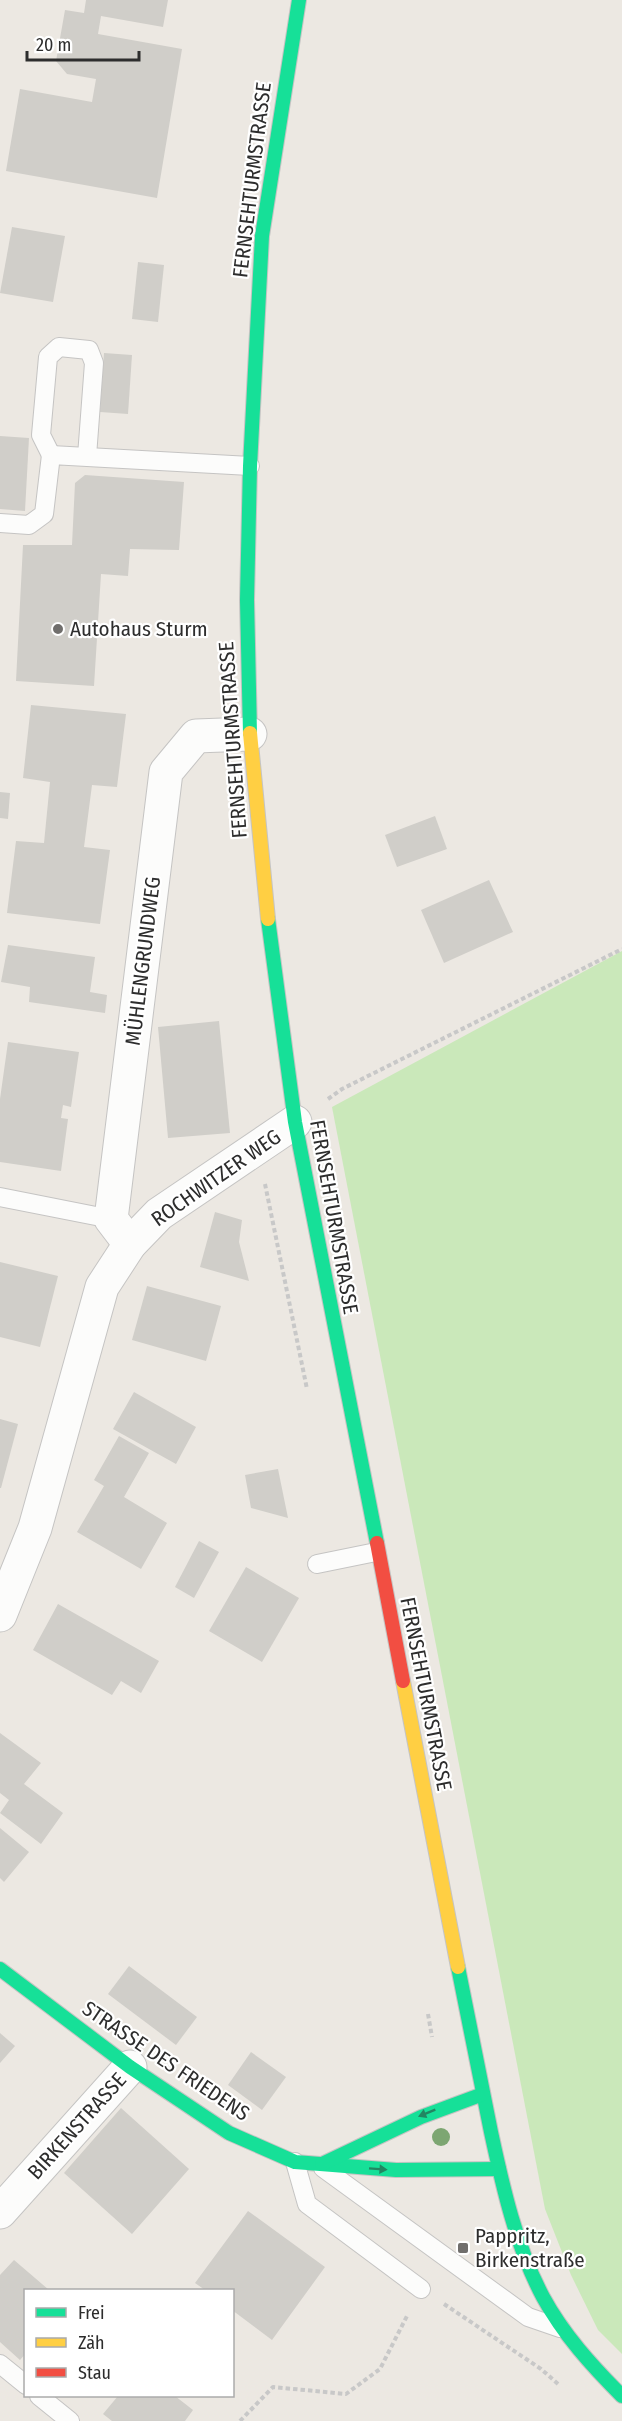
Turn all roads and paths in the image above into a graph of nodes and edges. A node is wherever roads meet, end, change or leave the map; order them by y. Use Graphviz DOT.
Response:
graph roads {
  1 [pos="299,0"];
  2 [pos="51,455"];
  3 [pos="87,456"];
  4 [pos="250,466"];
  5 [pos="0,523"];
  6 [pos="250,734"];
  7 [pos="622,949"];
  8 [pos="295,1122"];
  9 [pos="0,1197"];
  10 [pos="121,1232"];
  11 [pos="376,1552"];
  12 [pos="317,1564"];
  13 [pos="0,1615"];
  14 [pos="0,1969"];
  15 [pos="130,2067"];
  16 [pos="483,2094"];
  17 [pos="295,2162"];
  18 [pos="320,2165"];
  19 [pos="499,2169"];
  20 [pos="0,2212"];
  21 [pos="421,2289"];
  22 [pos="563,2329"];
  23 [pos="0,2364"];
  24 [pos="24,2383"];
  25 [pos="566,2391"];
  26 [pos="622,2396"];
  27 [pos="40,2397"];
  28 [pos="70,2421"];
  29 [pos="240,2421"];
  1 -- 4 [label="street, FERNSEHTURMSTRASSE"];
  2 -- 3 [label="lane"];
  2 -- 3 [label="lane"];
  2 -- 5 [label="lane"];
  3 -- 4 [label="lane"];
  4 -- 6 [label="street, FERNSEHTURMSTRASSE"];
  6 -- 8 [label="street, FERNSEHTURMSTRASSE"];
  6 -- 10 [label="street, MÜHLENGRUNDWEG"];
  7 -- 8 [label="path, ROCHWITZER WEG"];
  8 -- 10 [label="street, ROCHWITZER WEG"];
  8 -- 11 [label="street, FERNSEHTURMSTRASSE"];
  9 -- 10 [label="lane"];
  10 -- 13 [label="street, ROCHWITZER WEG"];
  11 -- 12 [label="lane"];
  11 -- 16 [label="street, FERNSEHTURMSTRASSE"];
  14 -- 15 [label="street, STRASSE DES FRIEDENS"];
  15 -- 17 [label="street, STRASSE DES FRIEDENS"];
  15 -- 20 [label="street, BIRKENSTRASSE"];
  16 -- 18 [label="street, one-way"];
  16 -- 19 [label="street, FERNSEHTURMSTRASSE"];
  17 -- 18 [label="street, STRASSE DES FRIEDENS"];
  17 -- 21 [label="lane"];
  18 -- 19 [label="street, STRASSE DES FRIEDENS, one-way"];
  18 -- 22 [label="lane"];
  19 -- 22 [label="street, FERNSEHTURMSTRASSE"];
  21 -- 25 [label="path"];
  21 -- 29 [label="path"];
  22 -- 26 [label="street, FERNSEHTURMSTRASSE"];
  23 -- 24 [label="lane"];
  27 -- 28 [label="lane"];
}
